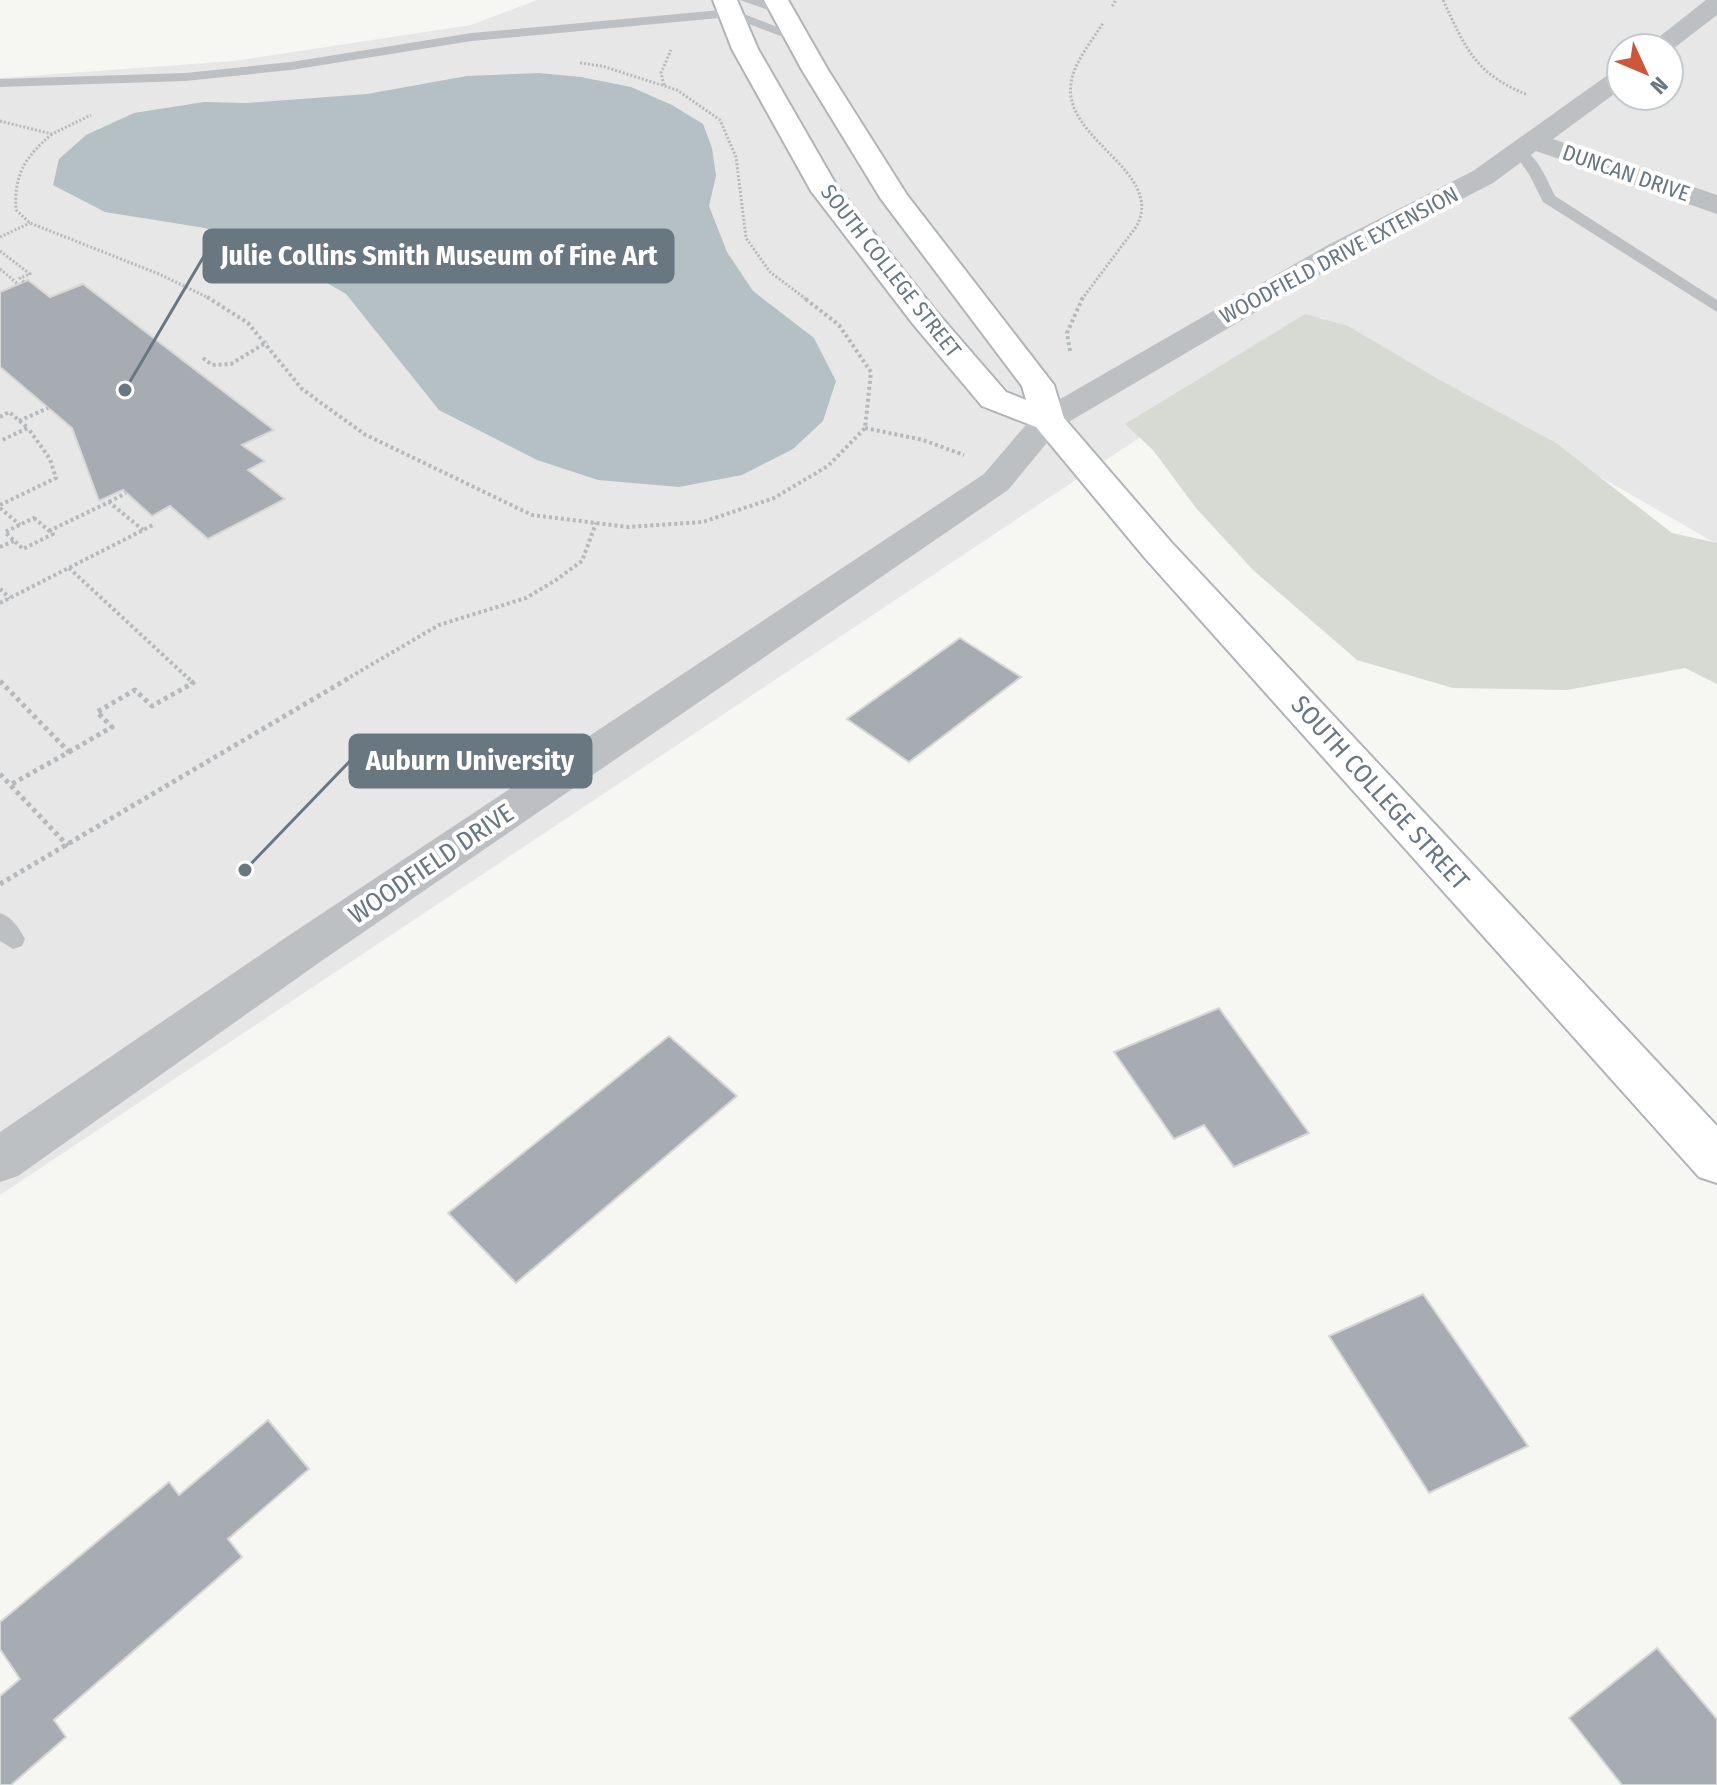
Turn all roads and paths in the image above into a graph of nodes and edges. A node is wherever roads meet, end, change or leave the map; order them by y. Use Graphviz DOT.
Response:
graph roads {
  1 [pos="1116,0"];
  2 [pos="1443,0"];
  3 [pos="1717,3"];
  4 [pos="734,4"];
  5 [pos="779,5"];
  6 [pos="1112,6"];
  7 [pos="1103,23"];
  8 [pos="1679,32"];
  9 [pos="796,37"];
  10 [pos="673,39"];
  11 [pos="574,62"];
  12 [pos="0,83"];
  13 [pos="664,85"];
  14 [pos="1605,89"];
  15 [pos="1538,99"];
  16 [pos="102,111"];
  17 [pos="0,121"];
  18 [pos="52,134"];
  19 [pos="1527,147"];
  20 [pos="1717,205"];
  21 [pos="30,223"];
  22 [pos="0,237"];
  23 [pos="0,251"];
  24 [pos="13,261"];
  25 [pos="0,268"];
  26 [pos="24,282"];
  27 [pos="18,284"];
  28 [pos="1717,307"];
  29 [pos="267,342"];
  30 [pos="1070,351"];
  31 [pos="203,358"];
  32 [pos="0,407"];
  33 [pos="48,408"];
  34 [pos="9,412"];
  35 [pos="0,417"];
  36 [pos="1048,420"];
  37 [pos="19,421"];
  38 [pos="28,428"];
  39 [pos="865,428"];
  40 [pos="0,441"];
  41 [pos="967,457"];
  42 [pos="126,493"];
  43 [pos="109,502"];
  44 [pos="0,506"];
  45 [pos="596,523"];
  46 [pos="155,524"];
  47 [pos="20,525"];
  48 [pos="143,530"];
  49 [pos="49,531"];
  50 [pos="14,541"];
  51 [pos="0,547"];
  52 [pos="69,568"];
  53 [pos="0,589"];
  54 [pos="10,598"];
  55 [pos="0,603"];
  56 [pos="0,681"];
  57 [pos="69,752"];
  58 [pos="0,774"];
  59 [pos="10,785"];
  60 [pos="68,846"];
  61 [pos="0,884"];
  62 [pos="0,1160"];
  63 [pos="1717,1161"];
  1 -- 6 [label="path"];
  2 -- 15 [label="path"];
  3 -- 8 [label="street"];
  4 -- 5 [label="lane"];
  4 -- 9 [label="lane"];
  4 -- 12 [label="lane"];
  4 -- 36 [label="main road, SOUTH COLLEGE STREET"];
  5 -- 9 [label="main road, SOUTH COLLEGE STREET"];
  7 -- 30 [label="path"];
  9 -- 36 [label="main road, SOUTH COLLEGE STREET"];
  10 -- 13 [label="path"];
  11 -- 13 [label="path"];
  13 -- 39 [label="path"];
  14 -- 19 [label="street, WOODFIELD DRIVE EXTENSION"];
  16 -- 18 [label="path"];
  17 -- 18 [label="path"];
  18 -- 21 [label="path"];
  19 -- 20 [label="street, DUNCAN DRIVE"];
  19 -- 28 [label="lane"];
  19 -- 36 [label="street, WOODFIELD DRIVE EXTENSION"];
  21 -- 22 [label="path"];
  21 -- 29 [label="path"];
  23 -- 24 [label="path"];
  24 -- 25 [label="path"];
  24 -- 26 [label="path"];
  25 -- 27 [label="path"];
  29 -- 31 [label="path"];
  29 -- 45 [label="path"];
  32 -- 34 [label="path"];
  33 -- 37 [label="path"];
  34 -- 35 [label="path"];
  34 -- 37 [label="path"];
  36 -- 62 [label="street, WOODFIELD DRIVE"];
  36 -- 63 [label="main road, SOUTH COLLEGE STREET"];
  37 -- 38 [label="path"];
  38 -- 40 [label="path"];
  38 -- 44 [label="path"];
  39 -- 41 [label="path"];
  39 -- 45 [label="path"];
  42 -- 43 [label="path"];
  43 -- 48 [label="path"];
  43 -- 49 [label="path"];
  44 -- 47 [label="path"];
  45 -- 60 [label="path"];
  46 -- 48 [label="path"];
  47 -- 49 [label="path"];
  47 -- 50 [label="path"];
  48 -- 52 [label="path"];
  49 -- 50 [label="path"];
  50 -- 51 [label="path"];
  52 -- 54 [label="path"];
  52 -- 57 [label="path"];
  53 -- 54 [label="path"];
  54 -- 55 [label="path"];
  56 -- 57 [label="path"];
  57 -- 59 [label="path"];
  58 -- 59 [label="path"];
  59 -- 60 [label="path"];
  60 -- 61 [label="path"];
}
